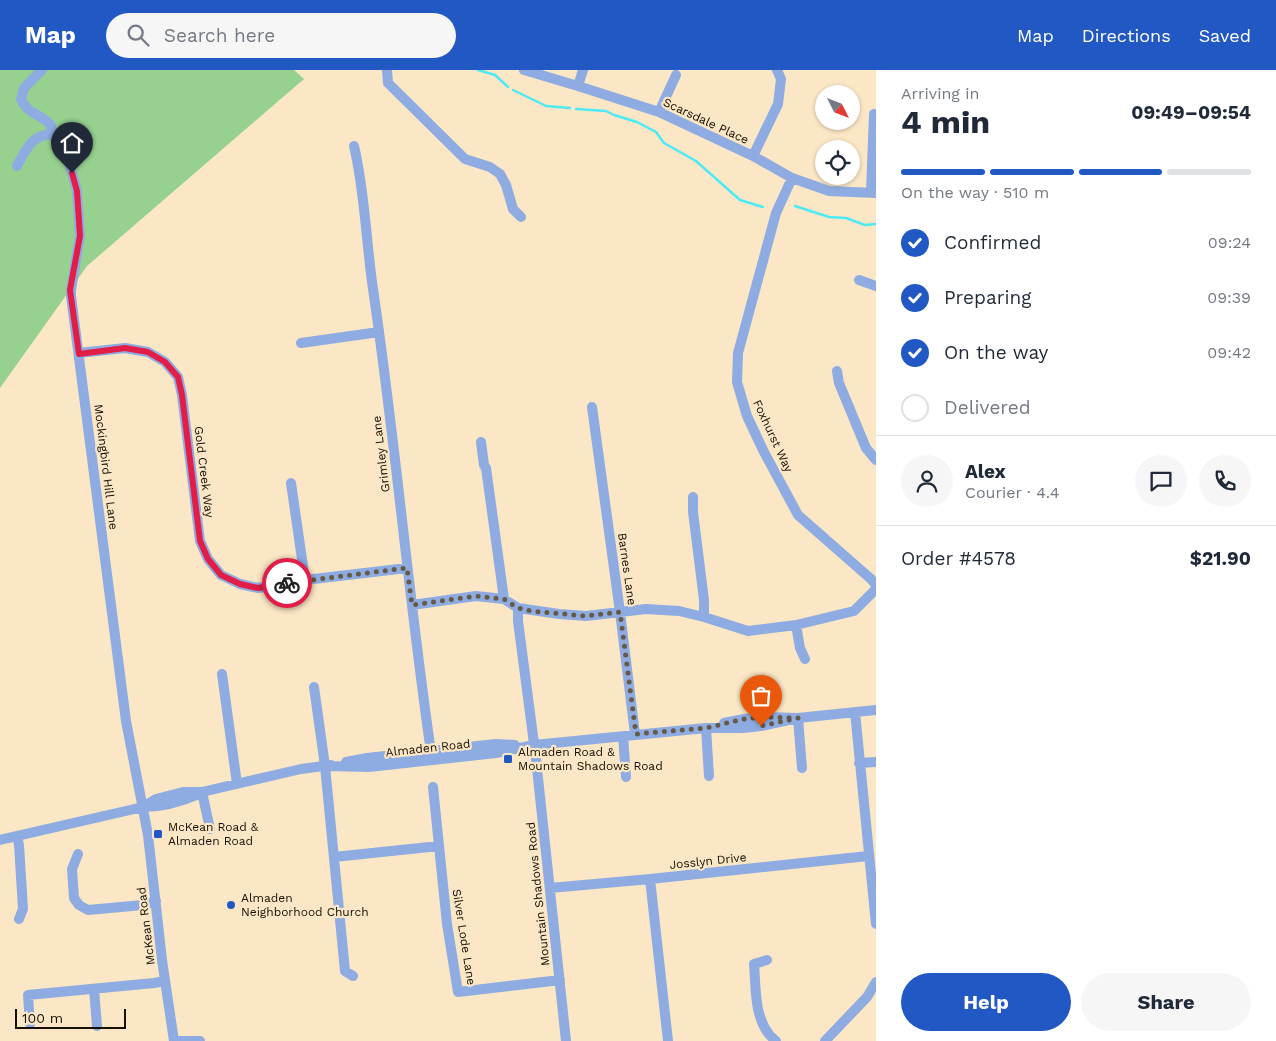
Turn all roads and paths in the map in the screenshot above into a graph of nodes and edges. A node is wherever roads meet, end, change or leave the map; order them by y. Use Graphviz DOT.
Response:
graph roads {
  1 [pos="42,70"];
  2 [pos="387,70"];
  3 [pos="524,70"];
  4 [pos="583,70"];
  5 [pos="777,70"];
  6 [pos="676,75"];
  7 [pos="578,86"];
  8 [pos="659,112"];
  9 [pos="874,114"];
  10 [pos="52,134"];
  11 [pos="354,146"];
  12 [pos="753,156"];
  13 [pos="17,166"];
  14 [pos="792,178"];
  15 [pos="874,193"];
  16 [pos="522,217"];
  17 [pos="859,280"];
  18 [pos="876,286"];
  19 [pos="379,332"];
  20 [pos="301,343"];
  21 [pos="79,354"];
  22 [pos="837,371"];
  23 [pos="592,407"];
  24 [pos="481,442"];
  25 [pos="876,460"];
  26 [pos="291,483"];
  27 [pos="692,498"];
  28 [pos="407,568"];
  29 [pos="305,580"];
  30 [pos="876,587"];
  31 [pos="504,599"];
  32 [pos="412,605"];
  33 [pos="518,608"];
  34 [pos="620,612"];
  35 [pos="704,617"];
  36 [pos="796,625"];
  37 [pos="805,659"];
  38 [pos="222,674"];
  39 [pos="314,687"];
  40 [pos="876,710"];
  41 [pos="855,712"];
  42 [pos="798,718"];
  43 [pos="706,728"];
  44 [pos="636,734"];
  45 [pos="623,736"];
  46 [pos="534,745"];
  47 [pos="431,755"];
  48 [pos="876,762"];
  49 [pos="859,763"];
  50 [pos="325,766"];
  51 [pos="802,768"];
  52 [pos="710,776"];
  53 [pos="626,777"];
  54 [pos="238,784"];
  55 [pos="433,787"];
  56 [pos="202,792"];
  57 [pos="143,807"];
  58 [pos="210,829"];
  59 [pos="17,836"];
  60 [pos="0,840"];
  61 [pos="439,846"];
  62 [pos="78,854"];
  63 [pos="868,856"];
  64 [pos="334,858"];
  65 [pos="650,879"];
  66 [pos="550,888"];
  67 [pos="156,901"];
  68 [pos="19,919"];
  69 [pos="876,924"];
  70 [pos="767,960"];
  71 [pos="353,976"];
  72 [pos="560,980"];
  73 [pos="165,981"];
  74 [pos="876,982"];
  75 [pos="94,989"];
  76 [pos="30,1024"];
  77 [pos="97,1026"];
  78 [pos="174,1041"];
  79 [pos="179,1041"];
  80 [pos="200,1041"];
  81 [pos="566,1041"];
  82 [pos="668,1041"];
  83 [pos="776,1041"];
  84 [pos="825,1041"];
  1 -- 10 [label="street, Mockingbird Hill Lane"];
  2 -- 16 [label="street"];
  3 -- 7 [label="street, Scarsdale Place"];
  4 -- 7 [label="street"];
  5 -- 12 [label="street"];
  6 -- 8 [label="street"];
  7 -- 8 [label="street, Scarsdale Place"];
  8 -- 12 [label="street, Scarsdale Place"];
  9 -- 15 [label="street"];
  10 -- 13 [label="street"];
  10 -- 21 [label="street, Mockingbird Hill Lane"];
  11 -- 19 [label="street, Grimley Lane"];
  12 -- 14 [label="street, Scarsdale Place"];
  14 -- 15 [label="street, Scarsdale Place"];
  14 -- 30 [label="street, Foxhurst Way"];
  17 -- 18 [label="street"];
  19 -- 20 [label="street"];
  19 -- 28 [label="street, Grimley Lane"];
  21 -- 29 [label="street, Gold Creek Way"];
  21 -- 57 [label="street, Mockingbird Hill Lane"];
  22 -- 25 [label="street"];
  23 -- 34 [label="street, Barnes Lane"];
  24 -- 31 [label="street"];
  26 -- 29 [label="street"];
  27 -- 35 [label="street"];
  28 -- 29 [label="street, Gold Creek Way"];
  28 -- 32 [label="street, Grimley Lane"];
  30 -- 36 [label="street"];
  31 -- 32 [label="street"];
  31 -- 33 [label="street"];
  32 -- 47 [label="street, Grimley Lane"];
  33 -- 34 [label="street"];
  33 -- 46 [label="street, Mountain Shadows Road"];
  34 -- 35 [label="street"];
  34 -- 44 [label="street, Barnes Lane"];
  35 -- 36 [label="street"];
  36 -- 37 [label="street"];
  38 -- 54 [label="street"];
  39 -- 50 [label="street"];
  40 -- 41 [label="street, Almaden Road"];
  41 -- 42 [label="street, Almaden Road"];
  41 -- 49 [label="street"];
  42 -- 43 [label="street, Almaden Road"];
  42 -- 51 [label="street"];
  43 -- 44 [label="street, Almaden Road"];
  43 -- 52 [label="street"];
  44 -- 45 [label="street, Almaden Road"];
  45 -- 46 [label="street, Almaden Road"];
  45 -- 53 [label="street"];
  46 -- 47 [label="street, Almaden Road"];
  46 -- 66 [label="street, Mountain Shadows Road"];
  47 -- 50 [label="street, Almaden Road"];
  48 -- 49 [label="street"];
  49 -- 63 [label="street"];
  50 -- 54 [label="street, Almaden Road"];
  50 -- 64 [label="street"];
  54 -- 56 [label="street, Almaden Road"];
  55 -- 61 [label="street, Silver Lode Lane"];
  56 -- 57 [label="street, Almaden Road"];
  56 -- 58 [label="street"];
  57 -- 59 [label="street, Almaden Road"];
  57 -- 67 [label="street, McKean Road"];
  59 -- 60 [label="street, Almaden Road"];
  59 -- 68 [label="street"];
  61 -- 64 [label="street"];
  61 -- 72 [label="street, Silver Lode Lane"];
  62 -- 67 [label="street"];
  63 -- 65 [label="street, Josslyn Drive"];
  63 -- 69 [label="street"];
  64 -- 71 [label="street"];
  65 -- 66 [label="street, Josslyn Drive"];
  65 -- 82 [label="street"];
  66 -- 72 [label="street, Mountain Shadows Road"];
  67 -- 73 [label="street, McKean Road"];
  70 -- 83 [label="street"];
  72 -- 81 [label="street, Mountain Shadows Road"];
  73 -- 75 [label="street"];
  73 -- 78 [label="street, McKean Road"];
  74 -- 84 [label="street"];
  75 -- 76 [label="street"];
  75 -- 77 [label="street"];
  79 -- 80 [label="street"];
}
